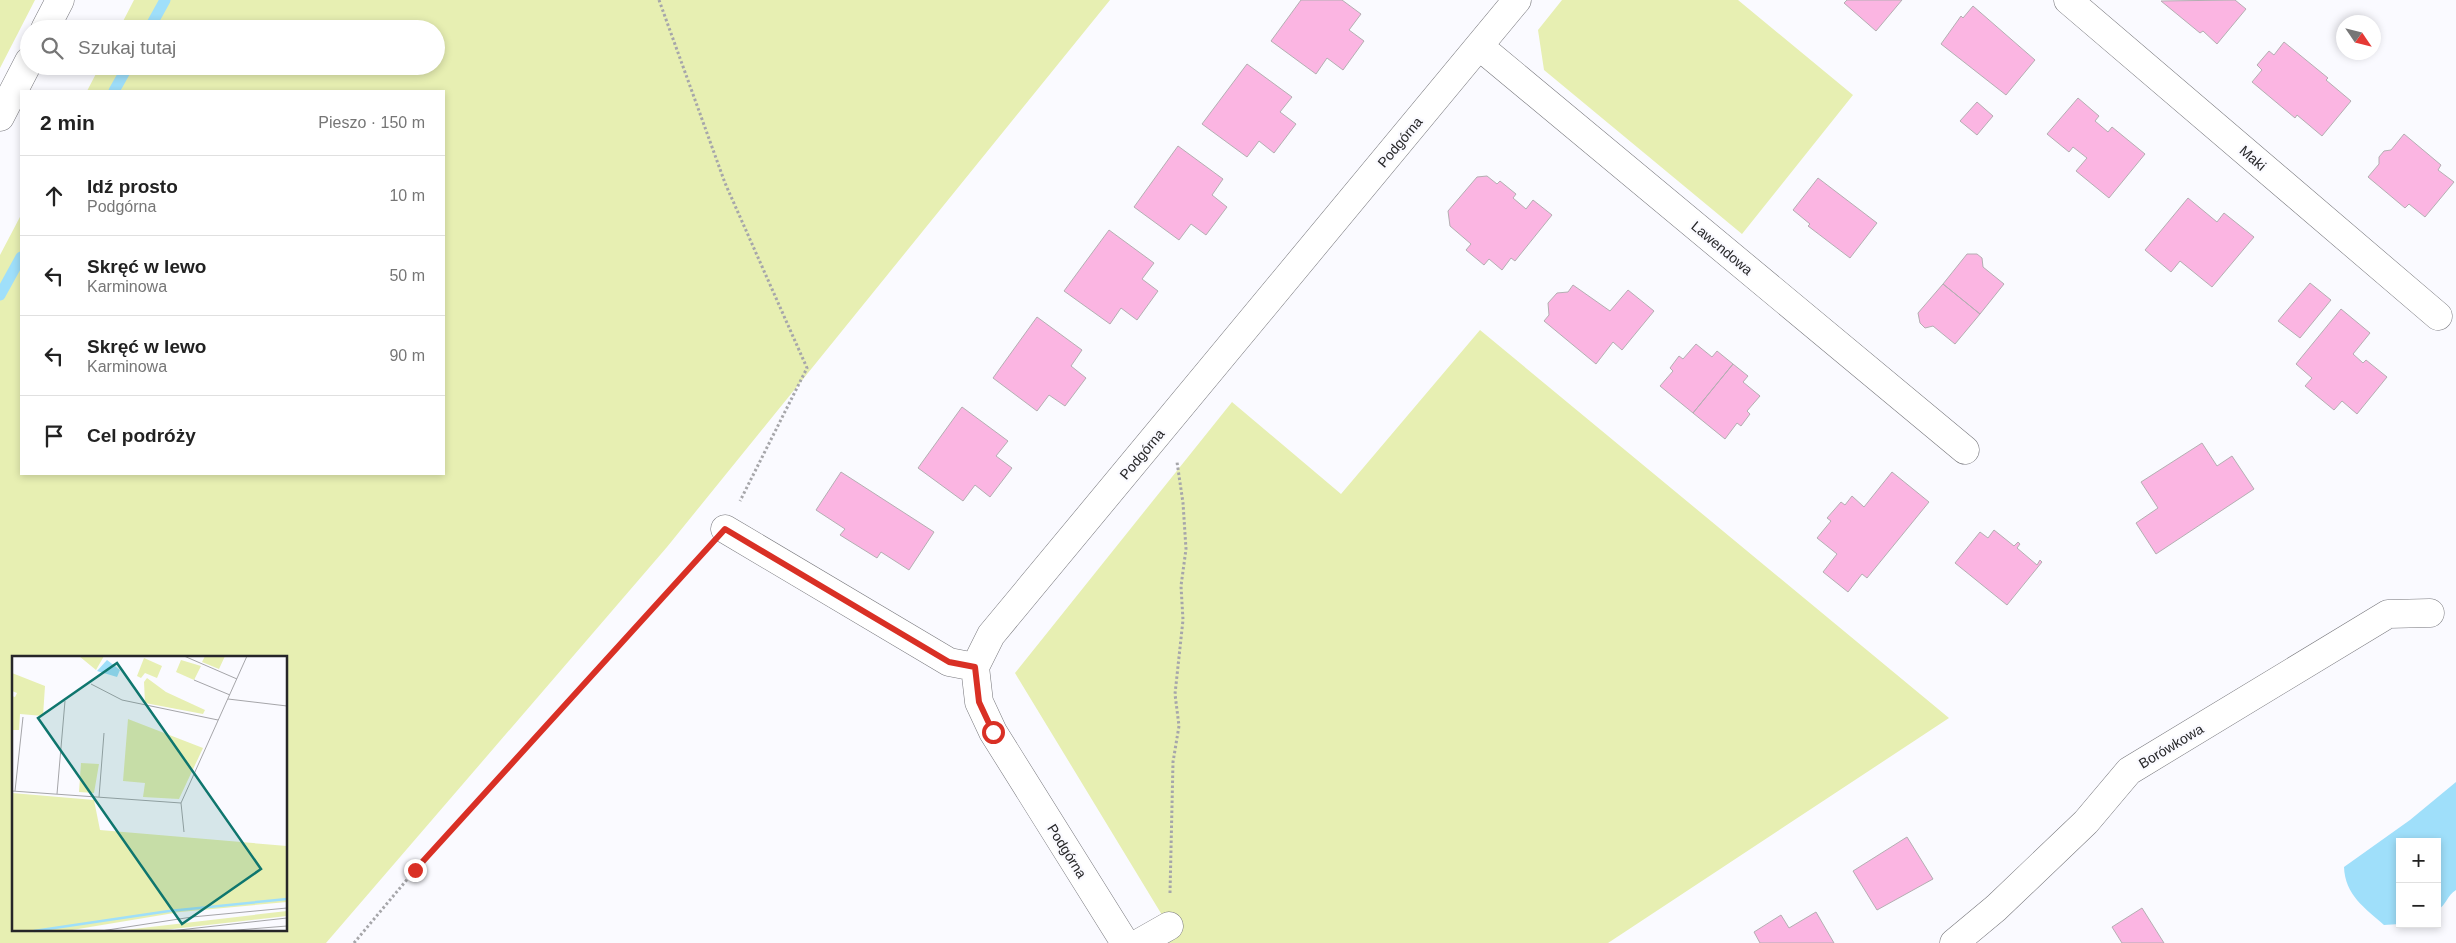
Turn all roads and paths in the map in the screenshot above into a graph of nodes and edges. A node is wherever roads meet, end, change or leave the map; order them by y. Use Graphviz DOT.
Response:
graph roads {
  1 [pos="60,0"];
  2 [pos="659,0"];
  3 [pos="1517,0"];
  4 [pos="2068,0"];
  5 [pos="50,20"];
  6 [pos="1479,46"];
  7 [pos="22,75"];
  8 [pos="0,117"];
  9 [pos="2438,316"];
  10 [pos="1171,419"];
  11 [pos="1965,450"];
  12 [pos="725,529"];
  13 [pos="2430,612"];
  14 [pos="975,667"];
  15 [pos="1169,926"];
  16 [pos="354,943"];
  17 [pos="1125,943"];
  18 [pos="1139,943"];
  19 [pos="1954,943"];
  1 -- 5 [label="main road"];
  2 -- 12 [label="path"];
  3 -- 6 [label="main road, Podgórna"];
  4 -- 9 [label="main road, Maki"];
  6 -- 10 [label="main road, Podgórna"];
  6 -- 11 [label="main road, Lawendowa"];
  7 -- 8 [label="main road"];
  10 -- 14 [label="main road, Podgórna"];
  10 -- 15 [label="path"];
  12 -- 14 [label="main road"];
  12 -- 16 [label="path"];
  13 -- 19 [label="main road, Borówkowa"];
  14 -- 17 [label="main road, Podgórna"];
  15 -- 18 [label="main road"];
}
